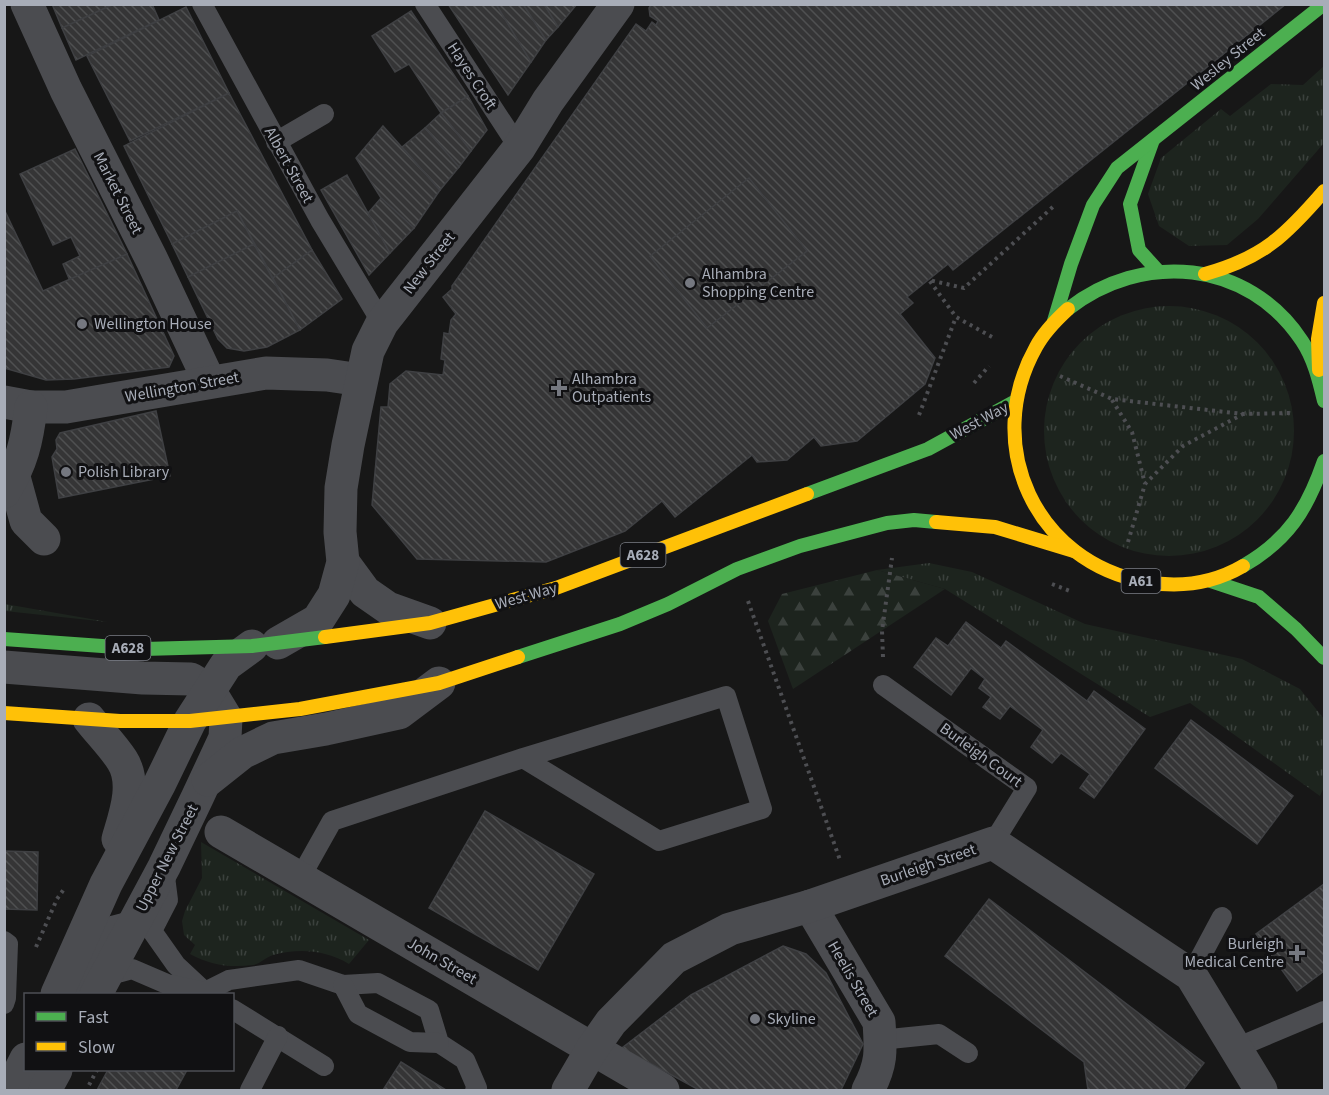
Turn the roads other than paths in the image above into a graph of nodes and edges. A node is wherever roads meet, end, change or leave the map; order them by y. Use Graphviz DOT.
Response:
graph roads {
  1 [pos="27,4"];
  2 [pos="202,4"];
  3 [pos="425,4"];
  4 [pos="618,4"];
  5 [pos="1323,4"];
  6 [pos="324,114"];
  7 [pos="1153,140"];
  8 [pos="276,142"];
  9 [pos="519,148"];
  10 [pos="1324,191"];
  11 [pos="1158,271"];
  12 [pos="1206,274"];
  13 [pos="1324,303"];
  14 [pos="1054,321"];
  15 [pos="382,323"];
  16 [pos="1319,374"];
  17 [pos="361,380"];
  18 [pos="209,381"];
  19 [pos="1016,401"];
  20 [pos="1324,401"];
  21 [pos="18,405"];
  22 [pos="1324,461"];
  23 [pos="9,484"];
  24 [pos="44,539"];
  25 [pos="1074,551"];
  26 [pos="343,562"];
  27 [pos="1211,581"];
  28 [pos="430,623"];
  29 [pos="4,639"];
  30 [pos="264,645"];
  31 [pos="1324,658"];
  32 [pos="4,667"];
  33 [pos="440,683"];
  34 [pos="883,685"];
  35 [pos="209,690"];
  36 [pos="11,711"];
  37 [pos="226,718"];
  38 [pos="89,719"];
  39 [pos="190,721"];
  40 [pos="523,758"];
  41 [pos="204,783"];
  42 [pos="221,832"];
  43 [pos="993,843"];
  44 [pos="300,878"];
  45 [pos="106,884"];
  46 [pos="810,906"];
  47 [pos="1222,917"];
  48 [pos="143,926"];
  49 [pos="4,941"];
  50 [pos="1191,975"];
  51 [pos="101,985"];
  52 [pos="343,986"];
  53 [pos="57,993"];
  54 [pos="66,993"];
  55 [pos="207,993"];
  56 [pos="4,1004"];
  57 [pos="234,1010"];
  58 [pos="1324,1011"];
  59 [pos="278,1036"];
  60 [pos="880,1040"];
  61 [pos="440,1043"];
  62 [pos="1236,1048"];
  63 [pos="592,1049"];
  64 [pos="968,1053"];
  65 [pos="24,1063"];
  66 [pos="324,1066"];
  67 [pos="55,1071"];
  68 [pos="6,1090"];
  69 [pos="45,1090"];
  70 [pos="250,1090"];
  71 [pos="475,1090"];
  72 [pos="568,1090"];
  73 [pos="663,1090"];
  74 [pos="868,1090"];
  75 [pos="1261,1090"];
  1 -- 18 [label="street, Market Street"];
  2 -- 8 [label="lane, Albert Street"];
  3 -- 9 [label="lane, Hayes Croft"];
  4 -- 9 [label="street, New Street"];
  5 -- 7 [label="main road, Wesley Street"];
  6 -- 8 [label="lane"];
  7 -- 11 [label="main road"];
  7 -- 14 [label="main road, Wesley Street"];
  8 -- 15 [label="lane, Albert Street"];
  9 -- 15 [label="street, New Street"];
  10 -- 12 [label="main road, A61"];
  11 -- 12 [label="main road, A61"];
  11 -- 14 [label="main road, A61"];
  12 -- 16 [label="main road, A61"];
  13 -- 16 [label="main road, A61"];
  14 -- 19 [label="main road, A61"];
  15 -- 17 [label="street, New Street"];
  16 -- 20 [label="main road, A61"];
  17 -- 18 [label="street, Wellington Street"];
  17 -- 26 [label="street, New Street"];
  18 -- 21 [label="street, Wellington Street"];
  19 -- 25 [label="main road, A61"];
  19 -- 28 [label="main road, West Way / A628"];
  21 -- 23 [label="street"];
  22 -- 27 [label="main road, A61"];
  23 -- 24 [label="street"];
  25 -- 27 [label="main road, A61"];
  25 -- 33 [label="main road"];
  26 -- 28 [label="street"];
  26 -- 30 [label="street, New Street"];
  27 -- 31 [label="main road, A61"];
  28 -- 30 [label="main road, West Way / A628"];
  29 -- 30 [label="main road, West Way / A628"];
  30 -- 35 [label="street"];
  32 -- 35 [label="street"];
  33 -- 37 [label="main road"];
  33 -- 41 [label="street"];
  34 -- 43 [label="lane, Burleigh Court"];
  35 -- 37 [label="street"];
  35 -- 39 [label="street"];
  36 -- 38 [label="main road"];
  37 -- 39 [label="main road"];
  37 -- 41 [label="street, Upper New Street"];
  38 -- 39 [label="main road"];
  38 -- 45 [label="street"];
  39 -- 45 [label="street"];
  40 -- 40 [label="lane"];
  40 -- 44 [label="lane"];
  41 -- 48 [label="street, Upper New Street"];
  42 -- 44 [label="street, John Street"];
  43 -- 46 [label="street, Burleigh Street"];
  43 -- 50 [label="street, Burleigh Street"];
  44 -- 63 [label="street, John Street"];
  45 -- 53 [label="street"];
  46 -- 60 [label="street, Heelis Street"];
  46 -- 63 [label="street, Burleigh Street"];
  47 -- 50 [label="lane"];
  48 -- 51 [label="street, Upper New Street"];
  48 -- 54 [label="lane"];
  48 -- 55 [label="lane"];
  49 -- 56 [label="lane"];
  50 -- 62 [label="street, Burleigh Street"];
  51 -- 55 [label="lane"];
  52 -- 55 [label="lane"];
  52 -- 61 [label="lane"];
  52 -- 61 [label="lane"];
  57 -- 59 [label="lane"];
  58 -- 62 [label="lane"];
  59 -- 66 [label="lane"];
  59 -- 70 [label="lane"];
  60 -- 64 [label="lane"];
  60 -- 74 [label="street, Heelis Street"];
  61 -- 71 [label="lane"];
  62 -- 75 [label="street, Burleigh Street"];
  63 -- 72 [label="street, Burleigh Street"];
  63 -- 73 [label="street, John Street"];
  65 -- 68 [label="street"];
  67 -- 69 [label="street"];
}
